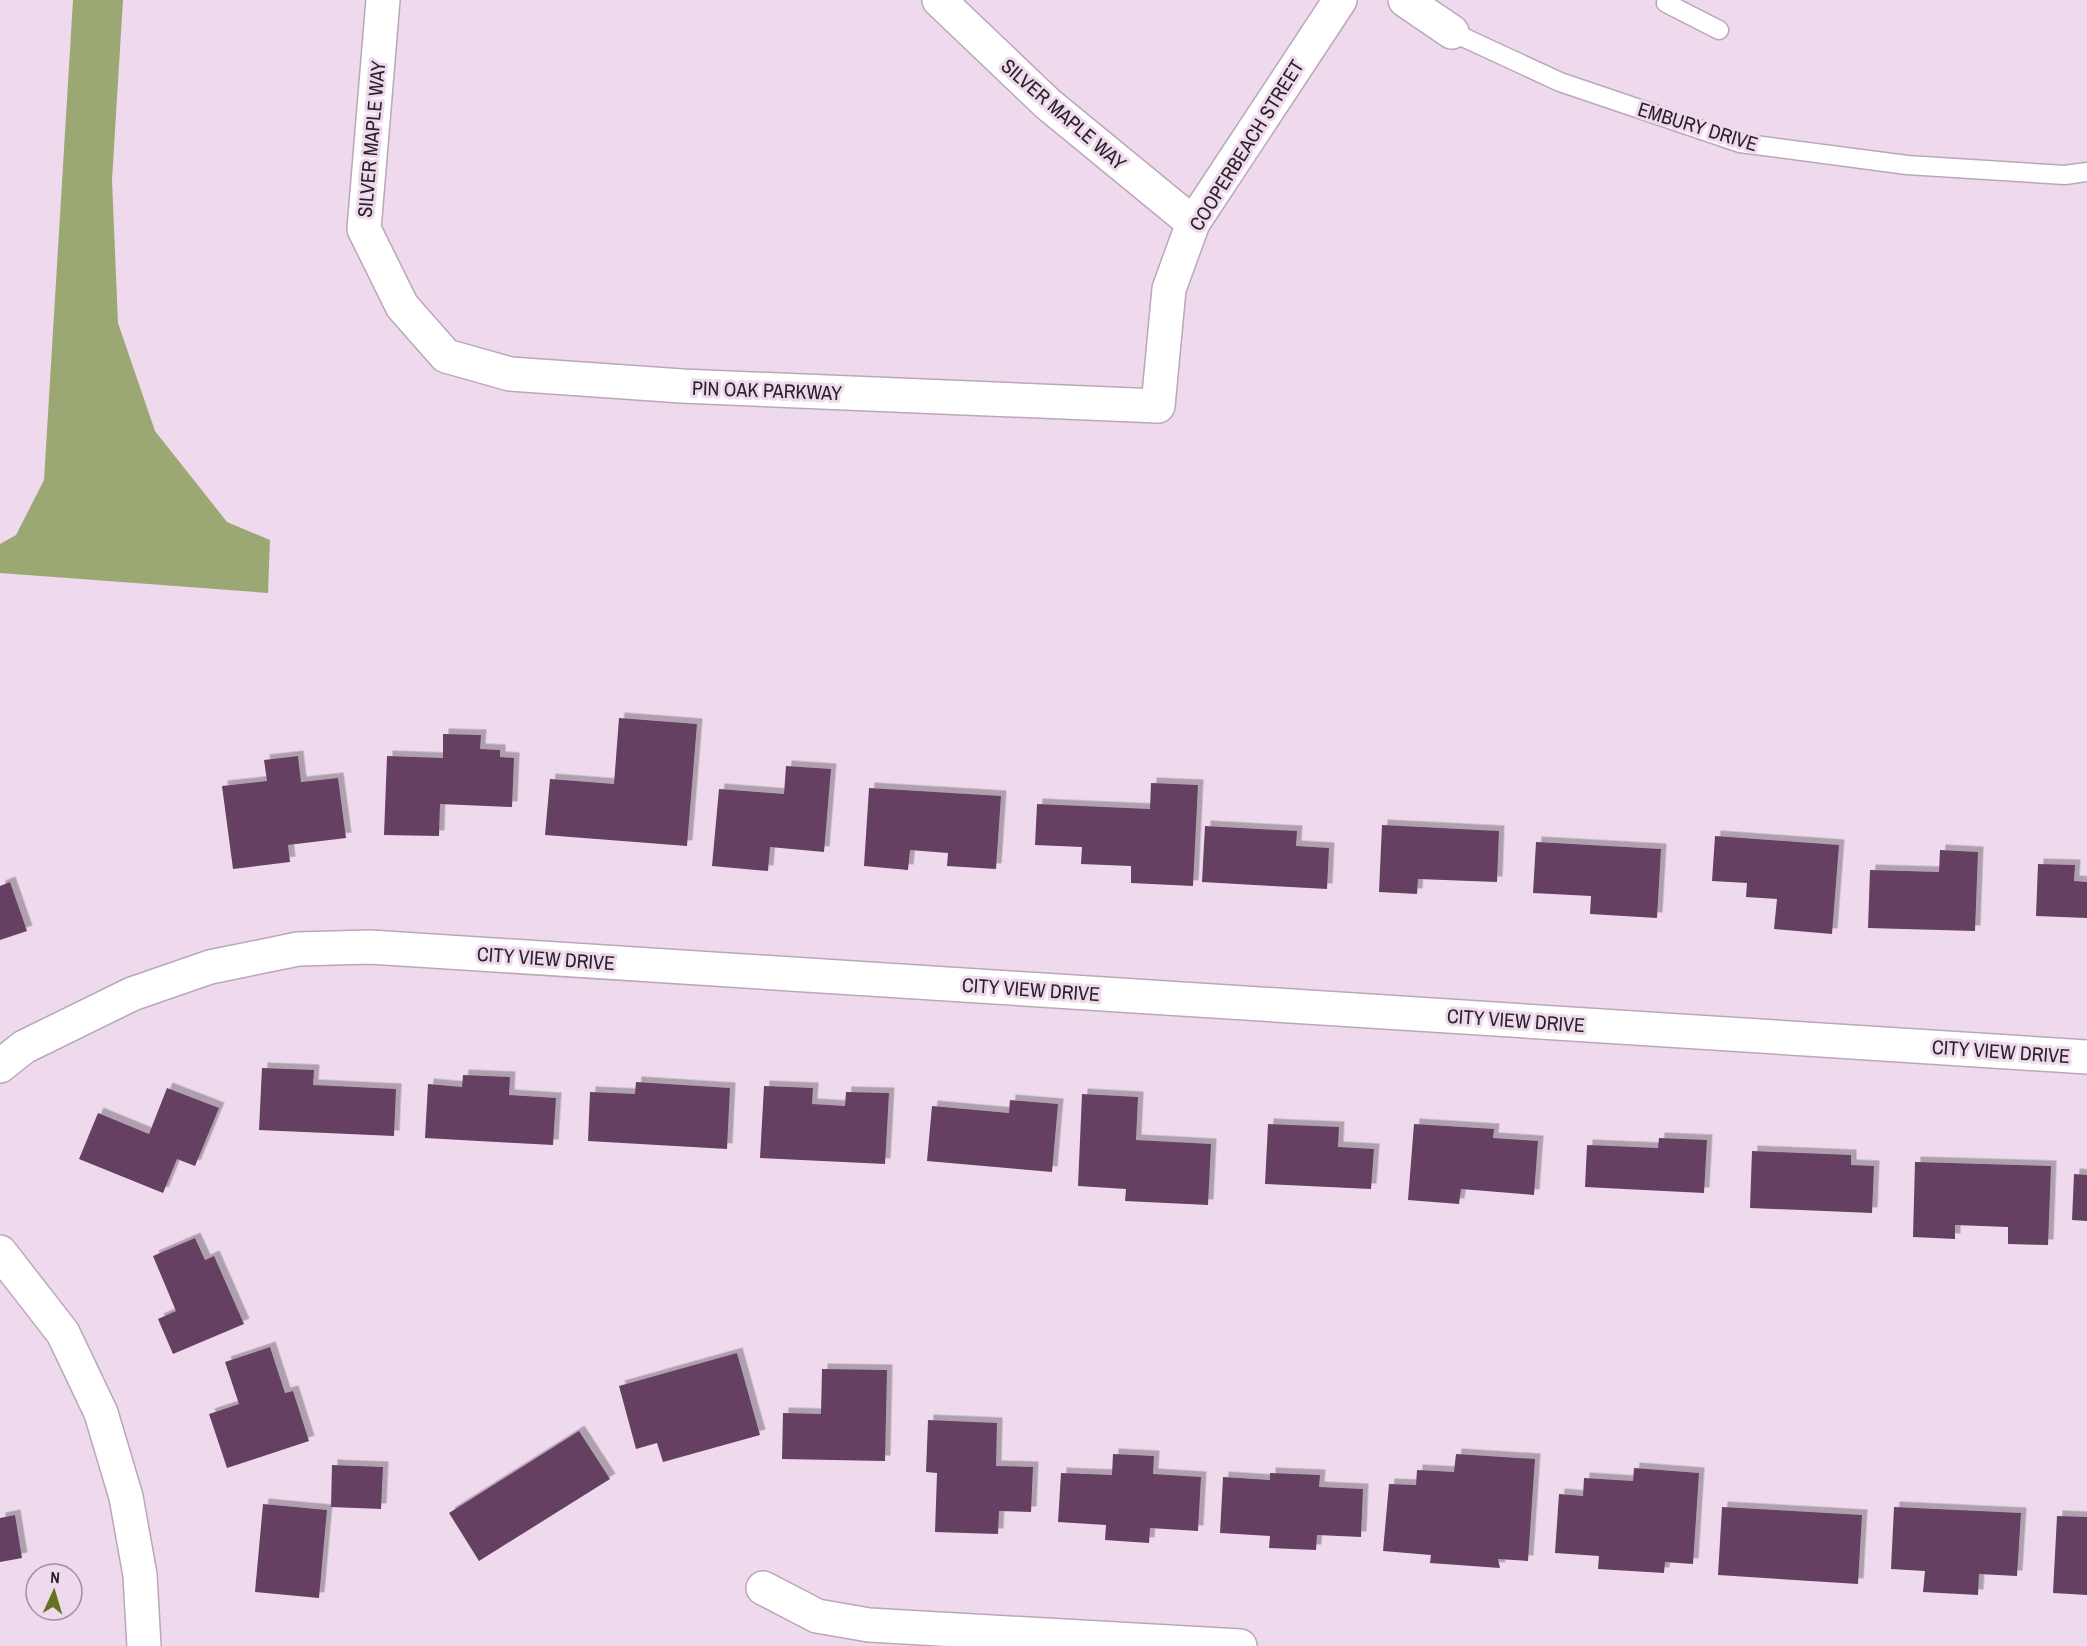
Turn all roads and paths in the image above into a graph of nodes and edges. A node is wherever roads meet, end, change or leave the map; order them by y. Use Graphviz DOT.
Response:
graph roads {
  1 [pos="383,0"];
  2 [pos="939,0"];
  3 [pos="1340,0"];
  4 [pos="1405,0"];
  5 [pos="1667,0"];
  6 [pos="1719,30"];
  7 [pos="1452,32"];
  8 [pos="2087,172"];
  9 [pos="1193,223"];
  10 [pos="402,306"];
  11 [pos="1158,406"];
  12 [pos="2087,1057"];
  13 [pos="0,1066"];
  14 [pos="0,1252"];
  15 [pos="763,1588"];
  16 [pos="1146,1643"];
  17 [pos="144,1646"];
  18 [pos="1240,1646"];
  1 -- 10 [label="street, SILVER MAPLE WAY"];
  2 -- 9 [label="street, SILVER MAPLE WAY"];
  3 -- 9 [label="street, COOPERBEACH STREET"];
  4 -- 7 [label="street, EMBURY DRIVE"];
  5 -- 6 [label="lane"];
  7 -- 8 [label="lane, EMBURY DRIVE"];
  9 -- 11 [label="street, COOPERBEACH STREET"];
  10 -- 11 [label="street, PIN OAK PARKWAY"];
  12 -- 13 [label="street, CITY VIEW DRIVE"];
  14 -- 17 [label="street"];
  15 -- 16 [label="street"];
  16 -- 18 [label="street"];
}
